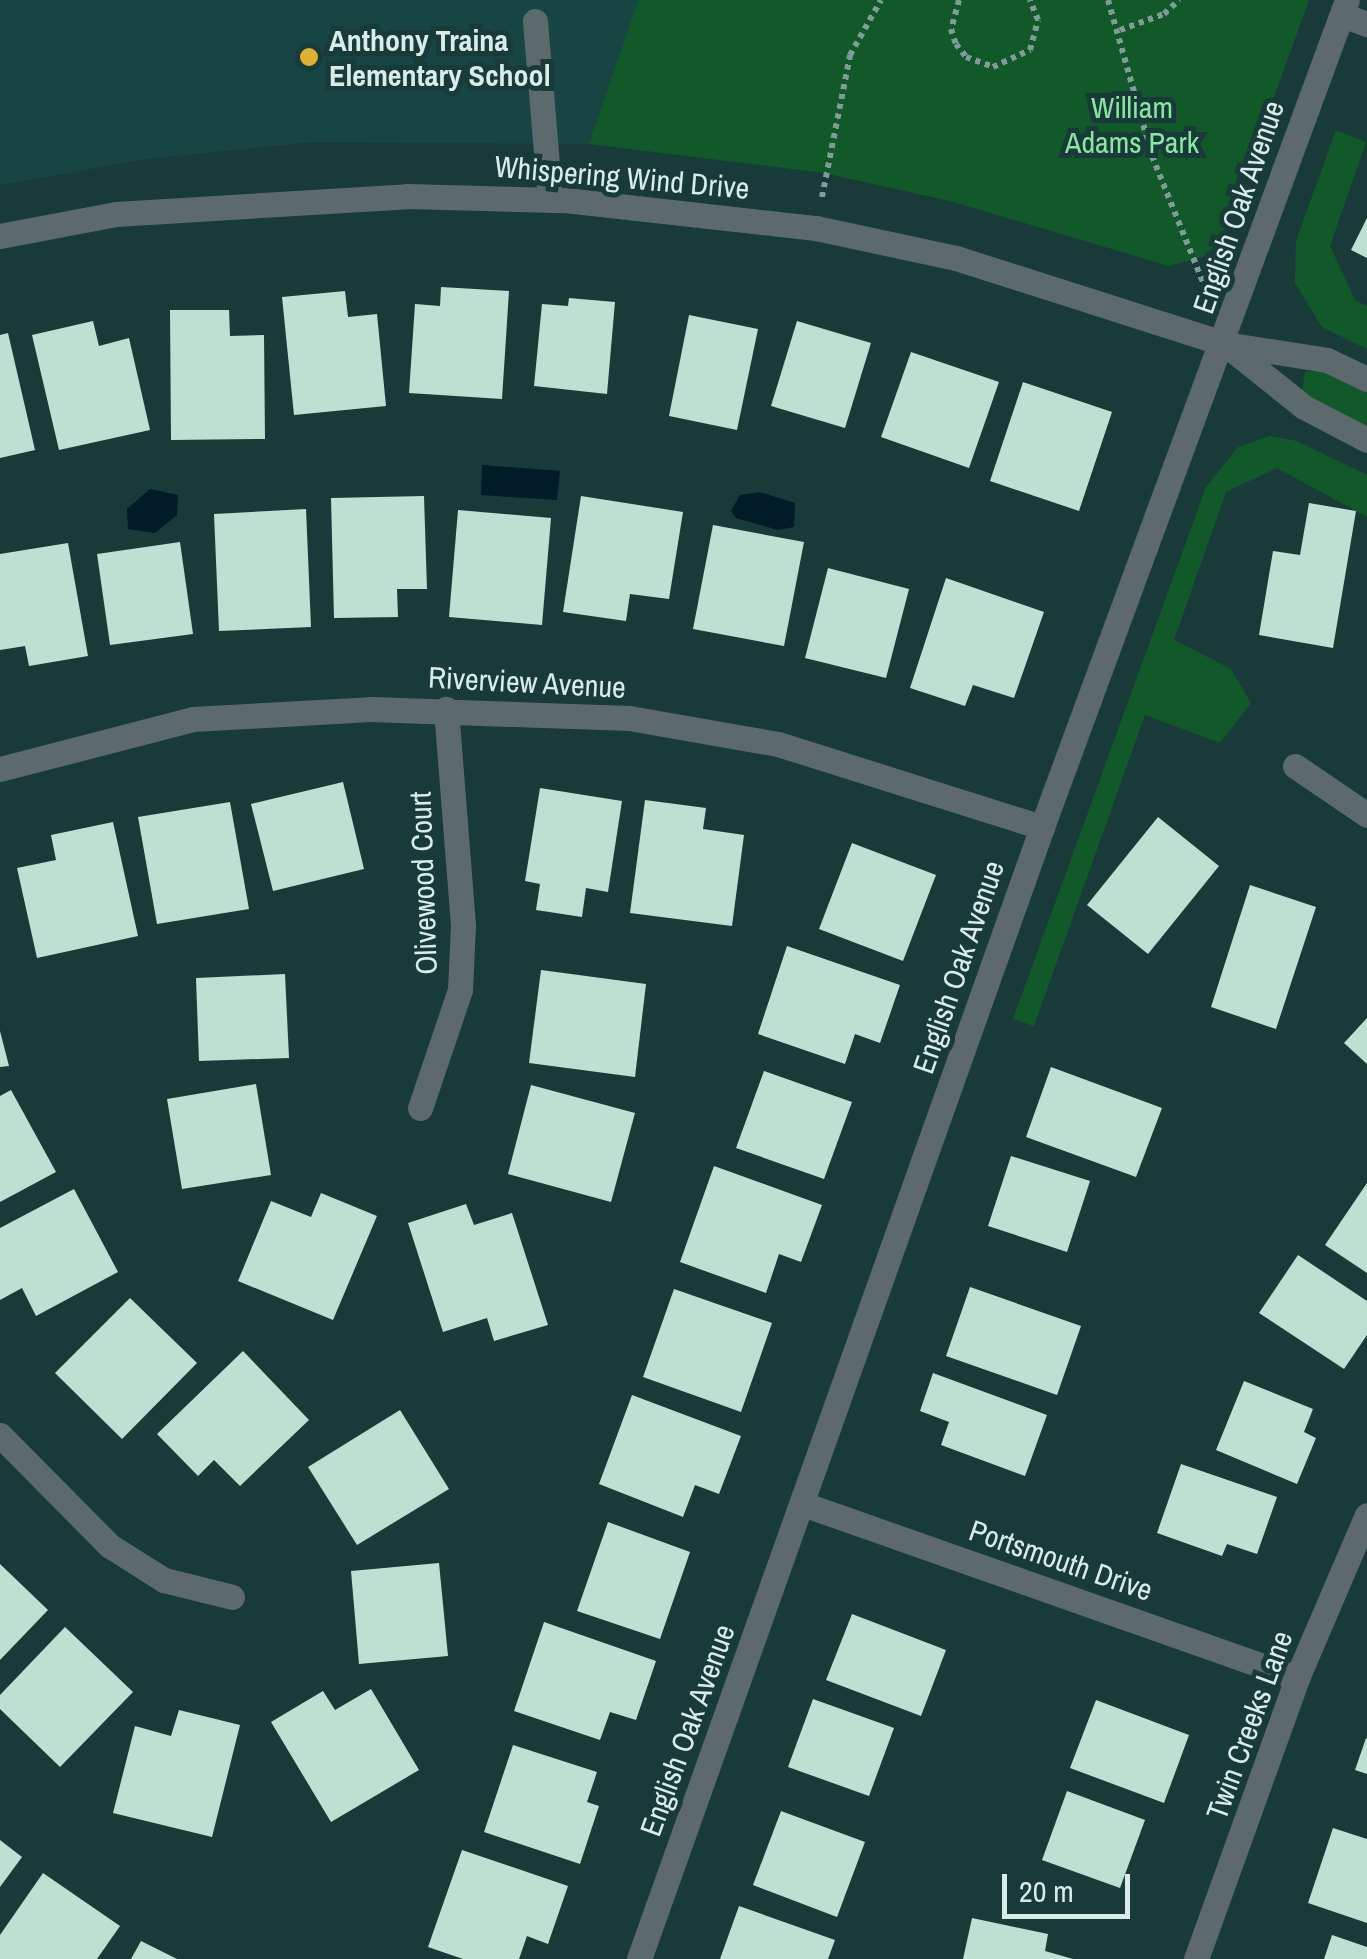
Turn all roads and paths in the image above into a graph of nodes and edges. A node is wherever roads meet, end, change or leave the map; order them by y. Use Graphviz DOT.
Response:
graph roads {
  1 [pos="881,0"];
  2 [pos="959,0"];
  3 [pos="1030,0"];
  4 [pos="1108,0"];
  5 [pos="1179,0"];
  6 [pos="1344,7"];
  7 [pos="535,20"];
  8 [pos="1367,24"];
  9 [pos="1120,30"];
  10 [pos="550,199"];
  11 [pos="816,228"];
  12 [pos="0,236"];
  13 [pos="1225,344"];
  14 [pos="1367,379"];
  15 [pos="1367,440"];
  16 [pos="446,709"];
  17 [pos="1294,766"];
  18 [pos="0,769"];
  19 [pos="1367,814"];
  20 [pos="1042,827"];
  21 [pos="420,1108"];
  22 [pos="0,1435"];
  23 [pos="803,1504"];
  24 [pos="1367,1515"];
  25 [pos="232,1598"];
  26 [pos="1297,1678"];
  27 [pos="639,1959"];
  28 [pos="1196,1959"];
  1 -- 11 [label="path"];
  2 -- 3 [label="path"];
  4 -- 9 [label="path"];
  5 -- 9 [label="path"];
  6 -- 8 [label="street"];
  6 -- 13 [label="street, English Oak Avenue"];
  7 -- 10 [label="street"];
  9 -- 13 [label="path"];
  10 -- 11 [label="street, Whispering Wind Drive"];
  10 -- 12 [label="street, Whispering Wind Drive"];
  11 -- 13 [label="street, Whispering Wind Drive"];
  13 -- 14 [label="street, Whispering Wind Drive"];
  13 -- 15 [label="street, Whispering Wind Drive"];
  13 -- 20 [label="street, English Oak Avenue"];
  16 -- 18 [label="street, Riverview Avenue"];
  16 -- 20 [label="street, Riverview Avenue"];
  16 -- 21 [label="street, Olivewood Court"];
  17 -- 19 [label="street"];
  20 -- 23 [label="street, English Oak Avenue"];
  22 -- 25 [label="street"];
  23 -- 26 [label="street, Portsmouth Drive"];
  23 -- 27 [label="street, English Oak Avenue"];
  24 -- 26 [label="street, Twin Creeks Lane"];
  26 -- 28 [label="street, Twin Creeks Lane"];
}
